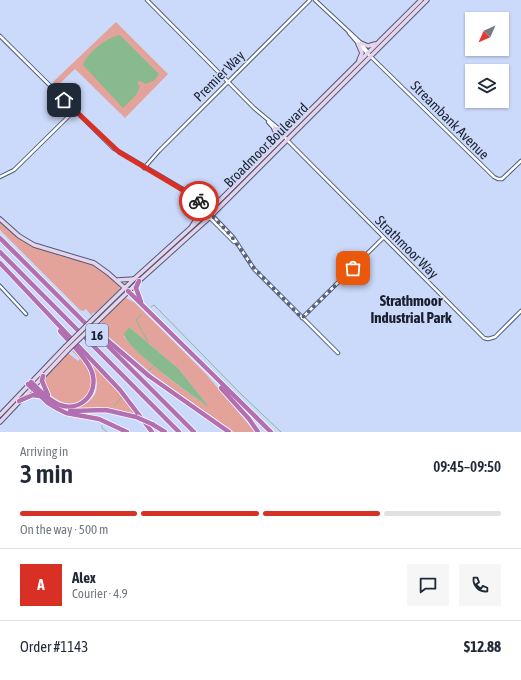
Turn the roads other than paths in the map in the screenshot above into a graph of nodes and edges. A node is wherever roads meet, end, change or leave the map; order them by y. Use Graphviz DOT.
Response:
graph roads {
  1 [pos="147,0"];
  2 [pos="310,0"];
  3 [pos="315,0"];
  4 [pos="421,0"];
  5 [pos="428,0"];
  6 [pos="0,36"];
  7 [pos="378,42"];
  8 [pos="359,43"];
  9 [pos="369,53"];
  10 [pos="358,63"];
  11 [pos="228,82"];
  12 [pos="75,110"];
  13 [pos="292,128"];
  14 [pos="276,129"];
  15 [pos="285,137"];
  16 [pos="275,146"];
  17 [pos="521,161"];
  18 [pos="144,168"];
  19 [pos="0,177"];
  20 [pos="183,191"];
  21 [pos="188,196"];
  22 [pos="209,215"];
  23 [pos="0,219"];
  24 [pos="186,233"];
  25 [pos="0,238"];
  26 [pos="384,238"];
  27 [pos="0,252"];
  28 [pos="0,263"];
  29 [pos="117,280"];
  30 [pos="137,280"];
  31 [pos="0,286"];
  32 [pos="126,289"];
  33 [pos="37,304"];
  34 [pos="143,306"];
  35 [pos="521,311"];
  36 [pos="26,314"];
  37 [pos="302,318"];
  38 [pos="84,322"];
  39 [pos="67,348"];
  40 [pos="338,353"];
  41 [pos="196,360"];
  42 [pos="43,376"];
  43 [pos="31,385"];
  44 [pos="41,396"];
  45 [pos="50,399"];
  46 [pos="18,401"];
  47 [pos="58,409"];
  48 [pos="0,415"];
  49 [pos="0,422"];
  50 [pos="127,432"];
  51 [pos="152,432"];
  52 [pos="165,432"];
  53 [pos="179,432"];
  54 [pos="194,432"];
  55 [pos="229,432"];
  56 [pos="258,432"];
  57 [pos="269,432"];
  1 -- 11 [label="street, Strathmoor Way"];
  2 -- 11 [label="street, Premier Way"];
  3 -- 8 [label="street"];
  4 -- 7 [label="main road, Broadmoor Boulevard"];
  5 -- 9 [label="main road, Broadmoor Boulevard"];
  6 -- 12 [label="street"];
  7 -- 8 [label="main road"];
  7 -- 9 [label="main road, Broadmoor Boulevard"];
  8 -- 9 [label="street"];
  8 -- 10 [label="main road"];
  9 -- 10 [label="main road, Broadmoor Boulevard"];
  9 -- 15 [label="main road, Broadmoor Boulevard"];
  9 -- 17 [label="street, Streambank Avenue"];
  10 -- 13 [label="main road, Broadmoor Boulevard"];
  11 -- 14 [label="street, Strathmoor Way"];
  11 -- 18 [label="street, Premier Way"];
  12 -- 18 [label="street"];
  12 -- 19 [label="street"];
  13 -- 14 [label="main road"];
  13 -- 15 [label="main road, Broadmoor Boulevard"];
  14 -- 15 [label="street, Strathmoor Way"];
  14 -- 16 [label="main road"];
  15 -- 16 [label="main road, Broadmoor Boulevard"];
  15 -- 22 [label="main road, Broadmoor Boulevard"];
  15 -- 26 [label="street, Strathmoor Way"];
  16 -- 22 [label="main road, Broadmoor Boulevard"];
  18 -- 20 [label="street"];
  20 -- 21 [label="street"];
  20 -- 22 [label="street"];
  21 -- 22 [label="street"];
  21 -- 24 [label="main road"];
  22 -- 24 [label="main road, Broadmoor Boulevard"];
  22 -- 30 [label="main road, Broadmoor Boulevard"];
  22 -- 37 [label="street"];
  23 -- 29 [label="main road"];
  24 -- 30 [label="main road, Broadmoor Boulevard"];
  25 -- 38 [label="highway, 16"];
  26 -- 35 [label="street, Strathmoor Way"];
  26 -- 37 [label="street"];
  27 -- 53 [label="highway, 16"];
  28 -- 33 [label="highway"];
  29 -- 30 [label="main road"];
  29 -- 32 [label="main road"];
  30 -- 32 [label="main road, Broadmoor Boulevard"];
  30 -- 34 [label="highway"];
  31 -- 36 [label="street"];
  32 -- 34 [label="highway"];
  32 -- 39 [label="main road, Broadmoor Boulevard, bridge"];
  33 -- 45 [label="highway"];
  33 -- 51 [label="highway"];
  34 -- 41 [label="highway"];
  37 -- 40 [label="street"];
  38 -- 54 [label="highway, 16"];
  38 -- 55 [label="highway"];
  39 -- 42 [label="main road, Broadmoor Boulevard"];
  39 -- 43 [label="main road, Broadmoor Boulevard"];
  41 -- 56 [label="highway"];
  41 -- 57 [label="highway"];
  42 -- 43 [label="main road, Broadmoor Boulevard"];
  42 -- 45 [label="highway"];
  43 -- 44 [label="highway"];
  43 -- 45 [label="highway"];
  43 -- 46 [label="main road"];
  43 -- 48 [label="main road"];
  44 -- 46 [label="highway"];
  44 -- 47 [label="highway"];
  46 -- 49 [label="main road"];
  47 -- 50 [label="highway"];
  47 -- 52 [label="highway, bridge"];
}
